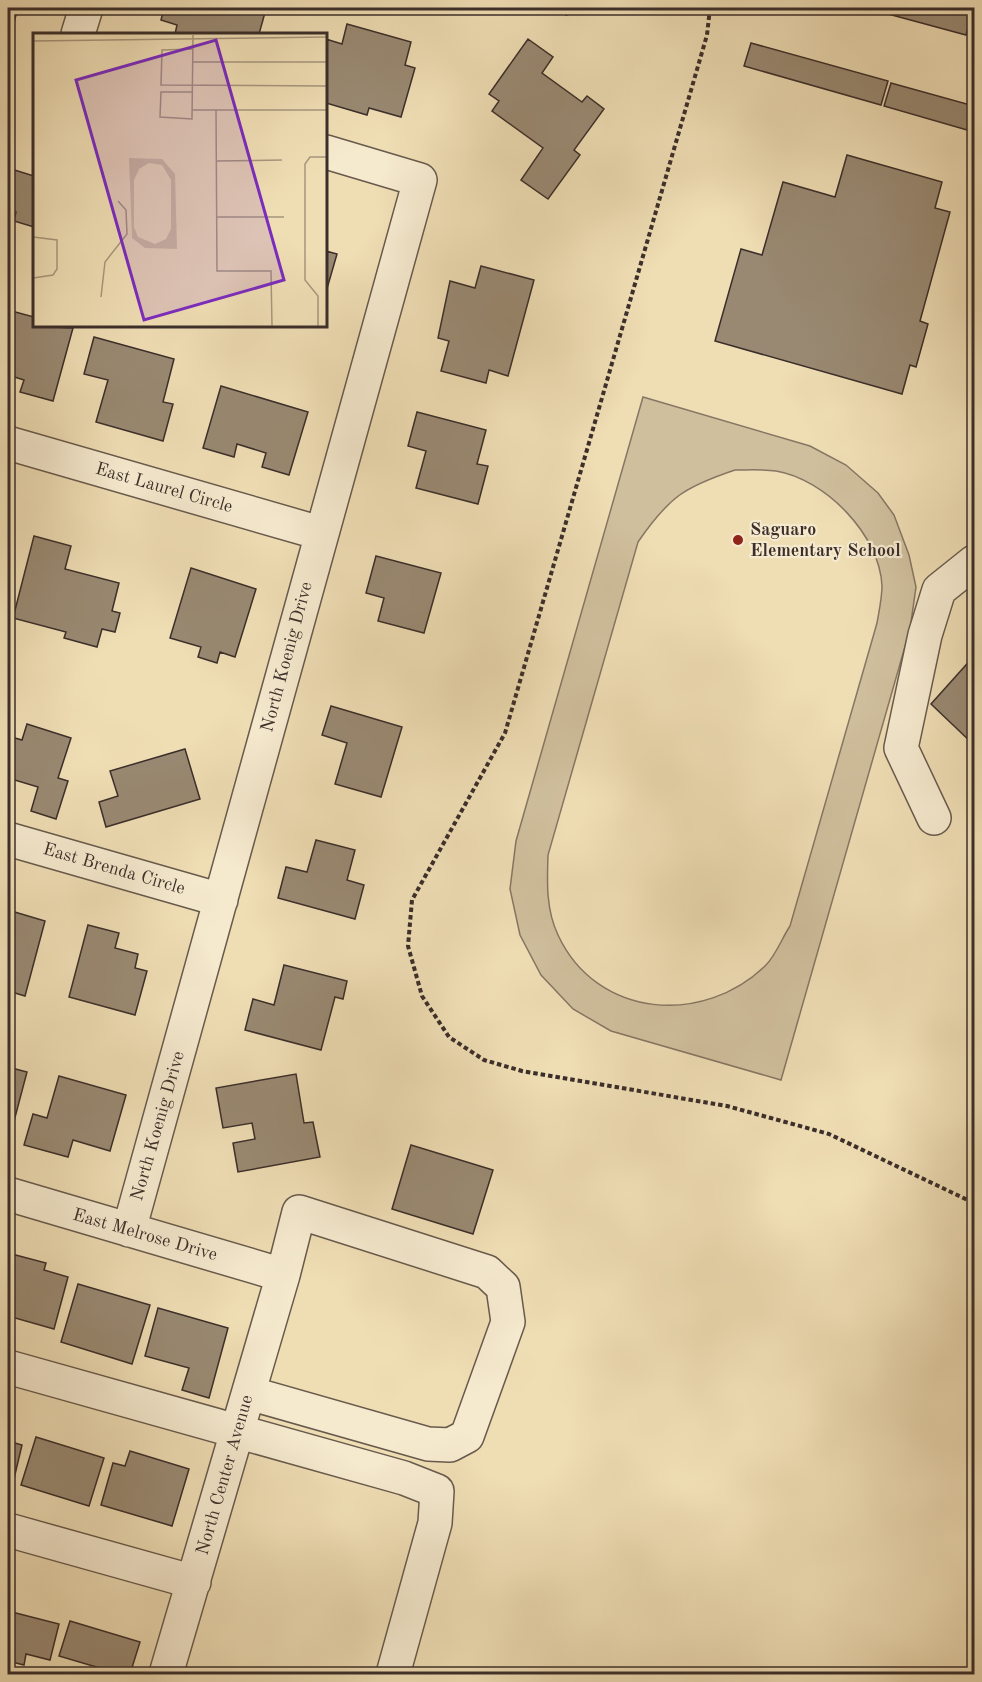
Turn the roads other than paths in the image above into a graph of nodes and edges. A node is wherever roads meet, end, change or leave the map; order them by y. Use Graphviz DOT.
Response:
graph roads {
  1 [pos="86,8"];
  2 [pos="78,33"];
  3 [pos="327,152"];
  4 [pos="8,443"];
  5 [pos="320,533"];
  6 [pos="975,562"];
  7 [pos="934,818"];
  8 [pos="8,839"];
  9 [pos="221,900"];
  10 [pos="8,1194"];
  11 [pos="129,1230"];
  12 [pos="283,1275"];
  13 [pos="8,1367"];
  14 [pos="249,1393"];
  15 [pos="238,1433"];
  16 [pos="8,1530"];
  17 [pos="194,1582"];
  18 [pos="172,1673"];
  19 [pos="393,1674"];
  1 -- 2 [label="street"];
  3 -- 5 [label="street, North Koenig Drive"];
  4 -- 5 [label="street, East Laurel Circle"];
  5 -- 9 [label="street, North Koenig Drive"];
  6 -- 7 [label="street"];
  8 -- 9 [label="street, East Brenda Circle"];
  9 -- 11 [label="street, North Koenig Drive"];
  10 -- 11 [label="street, East Melrose Drive"];
  11 -- 12 [label="street, East Melrose Drive"];
  12 -- 14 [label="street, North Center Avenue"];
  12 -- 14 [label="street, North Center Avenue"];
  13 -- 15 [label="street"];
  14 -- 15 [label="street, North Center Avenue"];
  15 -- 17 [label="street, North Center Avenue"];
  15 -- 19 [label="street"];
  16 -- 17 [label="street"];
  17 -- 18 [label="street, North Center Avenue"];
}
